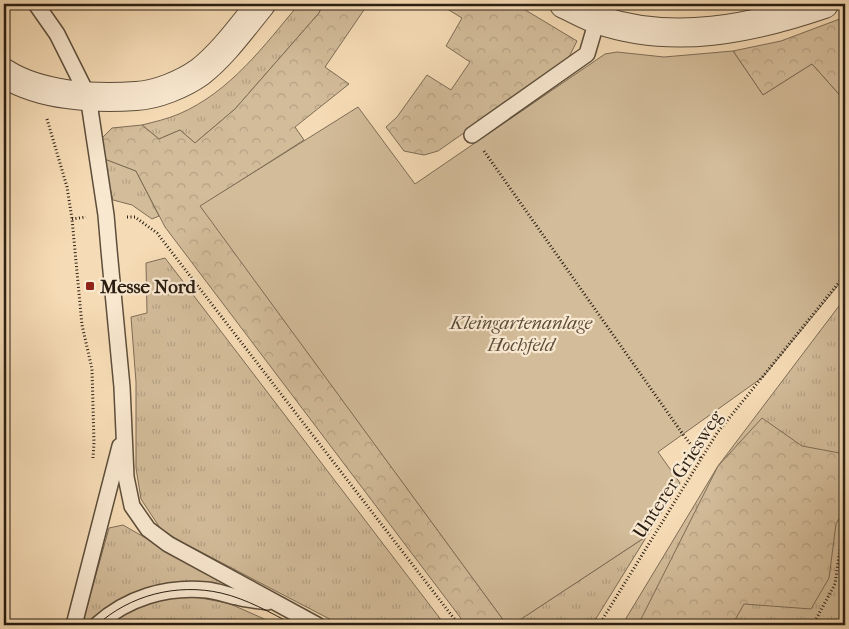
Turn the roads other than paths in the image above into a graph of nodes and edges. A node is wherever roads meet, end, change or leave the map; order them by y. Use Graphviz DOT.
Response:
graph roads {
  1 [pos="36,4"];
  2 [pos="260,4"];
  3 [pos="564,4"];
  4 [pos="824,4"];
  5 [pos="597,20"];
  6 [pos="4,73"];
  7 [pos="88,96"];
  8 [pos="472,134"];
  9 [pos="124,430"];
  10 [pos="276,603"];
  11 [pos="74,625"];
  12 [pos="97,625"];
  13 [pos="317,625"];
  1 -- 7 [label="lane"];
  2 -- 7 [label="street"];
  3 -- 5 [label="street"];
  4 -- 5 [label="street"];
  5 -- 8 [label="lane"];
  6 -- 7 [label="street"];
  7 -- 9 [label="lane"];
  9 -- 10 [label="lane"];
  9 -- 11 [label="lane"];
  10 -- 12 [label="lane"];
  10 -- 13 [label="lane"];
}
